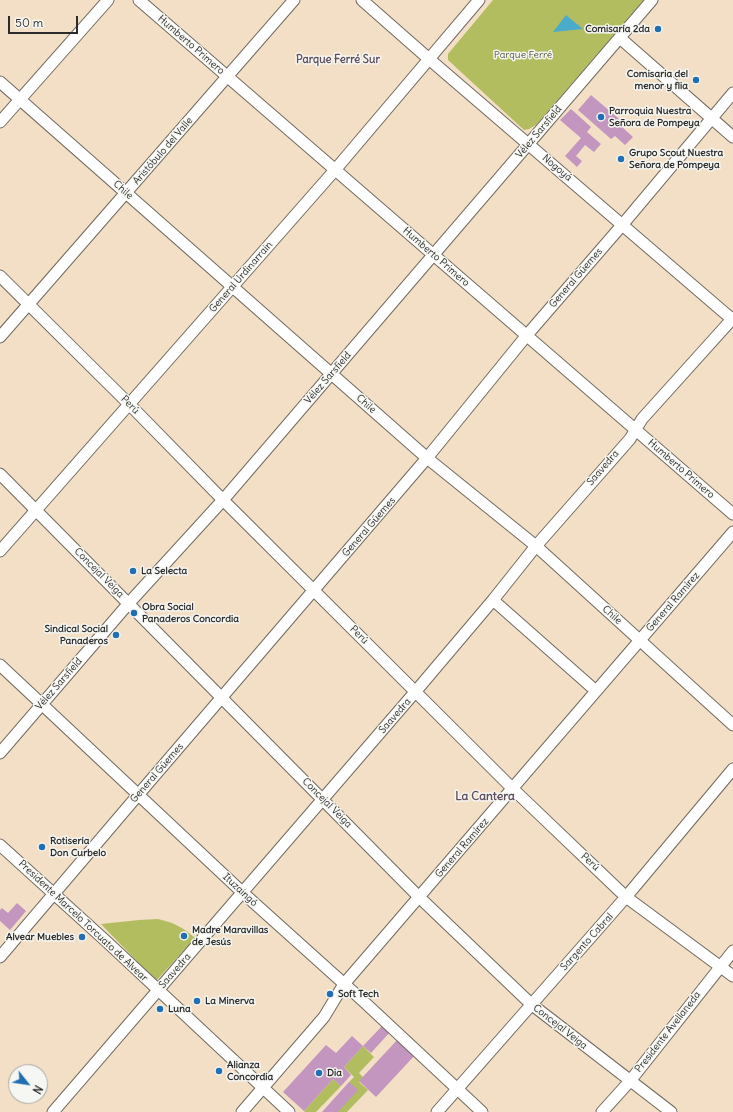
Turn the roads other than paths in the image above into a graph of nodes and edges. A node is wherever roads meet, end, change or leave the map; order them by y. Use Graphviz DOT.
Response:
graph roads {
  1 [pos="108,0"];
  2 [pos="139,0"];
  3 [pos="294,0"];
  4 [pos="362,0"];
  5 [pos="479,0"];
  6 [pos="652,0"];
  7 [pos="620,38"];
  8 [pos="429,59"];
  9 [pos="227,77"];
  10 [pos="0,82"];
  11 [pos="733,93"];
  12 [pos="20,100"];
  13 [pos="712,118"];
  14 [pos="0,122"];
  15 [pos="733,137"];
  16 [pos="529,144"];
  17 [pos="335,170"];
  18 [pos="127,194"];
  19 [pos="623,224"];
  20 [pos="434,256"];
  21 [pos="0,276"];
  22 [pos="232,287"];
  23 [pos="29,305"];
  24 [pos="733,319"];
  25 [pos="527,335"];
  26 [pos="0,337"];
  27 [pos="331,374"];
  28 [pos="130,404"];
  29 [pos="634,430"];
  30 [pos="427,458"];
  31 [pos="0,474"];
  32 [pos="223,500"];
  33 [pos="37,510"];
  34 [pos="733,514"];
  35 [pos="733,532"];
  36 [pos="536,546"];
  37 [pos="0,551"];
  38 [pos="314,590"];
  39 [pos="493,600"];
  40 [pos="129,603"];
  41 [pos="639,640"];
  42 [pos="0,665"];
  43 [pos="416,691"];
  44 [pos="596,691"];
  45 [pos="222,698"];
  46 [pos="42,704"];
  47 [pos="733,725"];
  48 [pos="0,753"];
  49 [pos="733,769"];
  50 [pos="513,790"];
  51 [pos="138,795"];
  52 [pos="323,799"];
  53 [pos="0,846"];
  54 [pos="242,892"];
  55 [pos="54,894"];
  56 [pos="419,897"];
  57 [pos="626,897"];
  58 [pos="733,951"];
  59 [pos="0,957"];
  60 [pos="720,966"];
  61 [pos="733,976"];
  62 [pos="344,984"];
  63 [pos="158,990"];
  64 [pos="531,1004"];
  65 [pos="630,1080"];
  66 [pos="263,1088"];
  67 [pos="457,1089"];
  68 [pos="53,1112"];
  69 [pos="242,1112"];
  70 [pos="289,1112"];
  71 [pos="437,1112"];
  72 [pos="482,1112"];
  73 [pos="602,1112"];
  74 [pos="672,1112"];
  1 -- 12 [label="street"];
  2 -- 9 [label="street, Humberto Primero"];
  3 -- 9 [label="street, Aristóbulo del Valle"];
  4 -- 8 [label="street, Nogoyá"];
  5 -- 8 [label="street, General Urdinarrain"];
  6 -- 7 [label="street, Vélez Sarsfield"];
  7 -- 13 [label="street"];
  7 -- 16 [label="street, Vélez Sarsfield"];
  8 -- 16 [label="street, Nogoyá"];
  8 -- 17 [label="street, General Urdinarrain"];
  9 -- 17 [label="street, Humberto Primero"];
  9 -- 18 [label="street, Aristóbulo del Valle"];
  10 -- 12 [label="street, Chile"];
  11 -- 13 [label="street, General Güemes"];
  12 -- 14 [label="street"];
  12 -- 18 [label="street, Chile"];
  13 -- 15 [label="street"];
  13 -- 19 [label="street, General Güemes"];
  16 -- 19 [label="street, Nogoyá"];
  16 -- 20 [label="street, Vélez Sarsfield"];
  17 -- 20 [label="street, Humberto Primero"];
  17 -- 22 [label="street, General Urdinarrain"];
  18 -- 22 [label="street, Chile"];
  18 -- 23 [label="street, Aristóbulo del Valle"];
  19 -- 24 [label="street, Nogoyá"];
  19 -- 25 [label="street, General Güemes"];
  20 -- 25 [label="street, Humberto Primero"];
  20 -- 27 [label="street, Vélez Sarsfield"];
  21 -- 23 [label="street, Perú"];
  22 -- 27 [label="street, Chile"];
  22 -- 28 [label="street, General Urdinarrain"];
  23 -- 26 [label="street, Aristóbulo del Valle"];
  23 -- 28 [label="street, Perú"];
  24 -- 29 [label="street, Saavedra"];
  25 -- 29 [label="street, Humberto Primero"];
  25 -- 30 [label="street, General Güemes"];
  27 -- 30 [label="street, Chile"];
  27 -- 32 [label="street, Vélez Sarsfield"];
  28 -- 32 [label="street, Perú"];
  28 -- 33 [label="street, General Urdinarrain"];
  29 -- 34 [label="street, Humberto Primero"];
  29 -- 36 [label="street, Saavedra"];
  30 -- 36 [label="street, Chile"];
  30 -- 38 [label="street, General Güemes"];
  31 -- 33 [label="street, Concejal Veiga"];
  32 -- 38 [label="street, Perú"];
  32 -- 40 [label="street, Vélez Sarsfield"];
  33 -- 37 [label="street, General Urdinarrain"];
  33 -- 40 [label="street, Concejal Veiga"];
  35 -- 41 [label="street, General Ramírez"];
  36 -- 39 [label="street, Saavedra"];
  36 -- 41 [label="street, Chile"];
  38 -- 43 [label="street, Perú"];
  38 -- 45 [label="street, General Güemes"];
  39 -- 43 [label="street, Saavedra"];
  39 -- 44 [label="street"];
  40 -- 45 [label="street, Concejal Veiga"];
  40 -- 46 [label="street, Vélez Sarsfield"];
  41 -- 44 [label="street, General Ramírez"];
  41 -- 47 [label="street, Chile"];
  42 -- 46 [label="street, Ituzaingó"];
  43 -- 50 [label="street, Perú"];
  43 -- 52 [label="street, Saavedra"];
  44 -- 50 [label="street, General Ramírez"];
  45 -- 51 [label="street, General Güemes"];
  45 -- 52 [label="street, Concejal Veiga"];
  46 -- 48 [label="street, Vélez Sarsfield"];
  46 -- 51 [label="street, Ituzaingó"];
  49 -- 57 [label="street, Sargento Cabral"];
  50 -- 56 [label="street, General Ramírez"];
  50 -- 57 [label="street, Perú"];
  51 -- 54 [label="street, Ituzaingó"];
  51 -- 55 [label="street, General Güemes"];
  52 -- 54 [label="street, Saavedra"];
  52 -- 56 [label="street, Concejal Veiga"];
  53 -- 55 [label="street, Presidente Marcelo Torcuato de Alvear"];
  54 -- 62 [label="street, Ituzaingó"];
  54 -- 63 [label="street, Saavedra"];
  55 -- 59 [label="street, General Güemes"];
  55 -- 63 [label="street, Presidente Marcelo Torcuato de Alvear"];
  56 -- 62 [label="street, General Ramírez"];
  56 -- 64 [label="street, Concejal Veiga"];
  57 -- 60 [label="street, Perú"];
  57 -- 64 [label="street, Sargento Cabral"];
  58 -- 60 [label="street, Presidente Avellaneda"];
  60 -- 61 [label="street, Perú"];
  60 -- 65 [label="street, Presidente Avellaneda"];
  62 -- 66 [label="street, General Ramírez"];
  62 -- 67 [label="street, Ituzaingó"];
  63 -- 66 [label="street, Presidente Marcelo Torcuato de Alvear"];
  63 -- 68 [label="street, Saavedra"];
  64 -- 65 [label="street, Concejal Veiga"];
  64 -- 67 [label="street, Sargento Cabral"];
  65 -- 73 [label="street, Presidente Avellaneda"];
  65 -- 74 [label="street, Concejal Veiga"];
  66 -- 69 [label="street, General Ramírez"];
  66 -- 70 [label="street, Presidente Marcelo Torcuato de Alvear"];
  67 -- 71 [label="street, Sargento Cabral"];
  67 -- 72 [label="street, Ituzaingó"];
}
